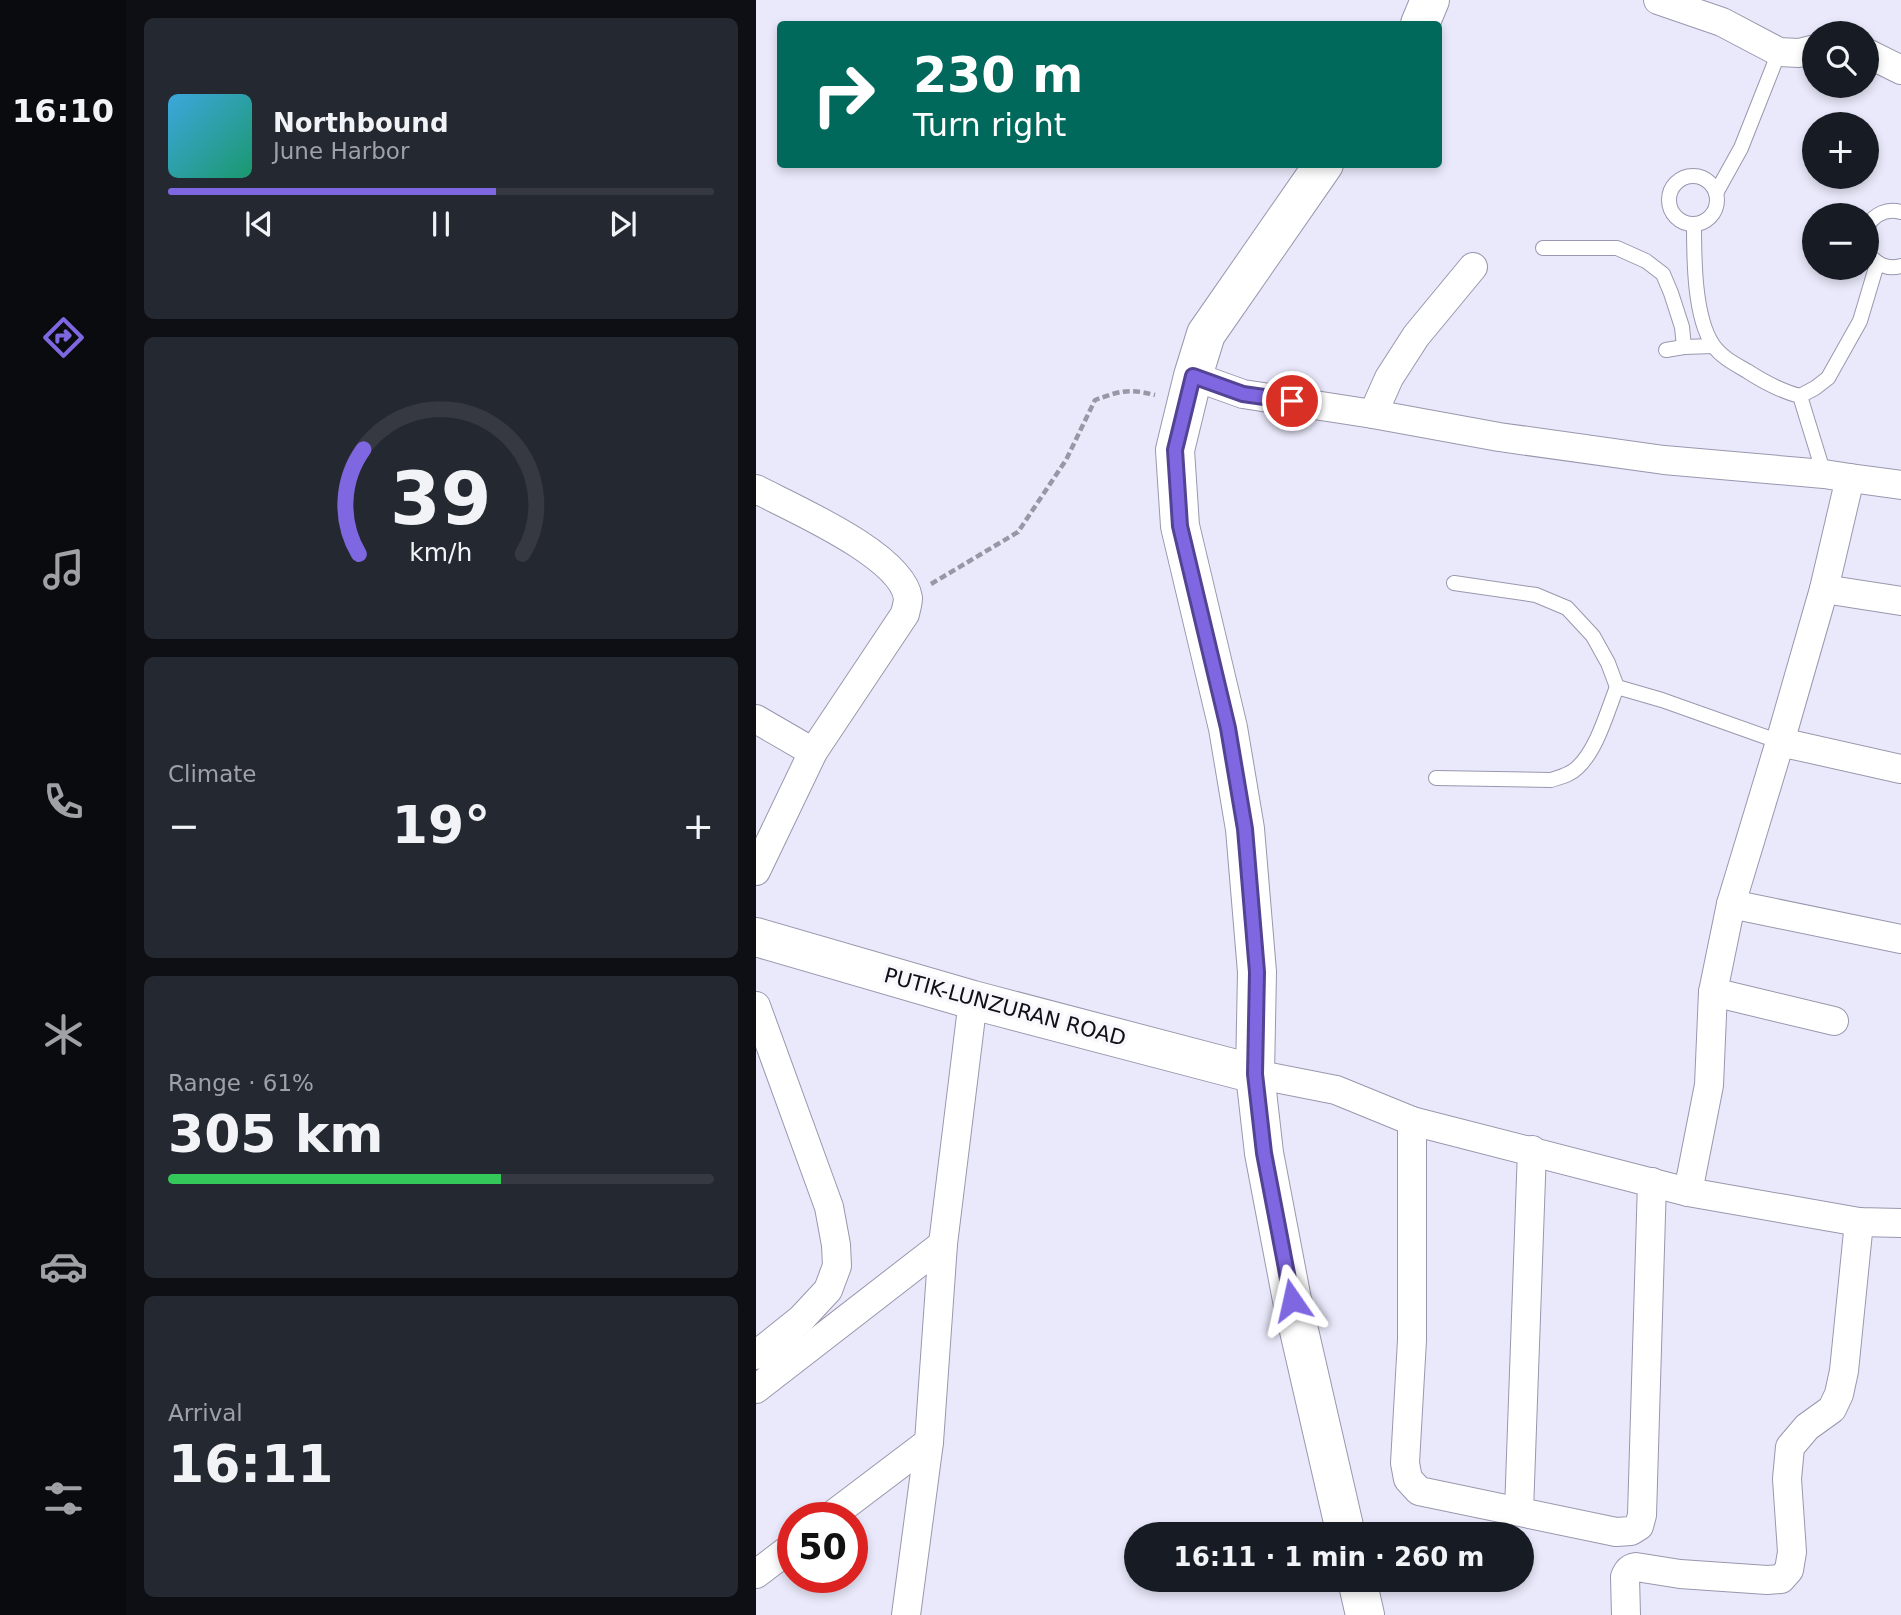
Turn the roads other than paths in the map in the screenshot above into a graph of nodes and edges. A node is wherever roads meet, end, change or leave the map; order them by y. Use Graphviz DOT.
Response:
graph roads {
  1 [pos="1430,0"];
  2 [pos="1658,0"];
  3 [pos="1421,21"];
  4 [pos="1802,51"];
  5 [pos="1779,52"];
  6 [pos="1879,59"];
  7 [pos="1901,70"];
  8 [pos="1321,168"];
  9 [pos="1716,193"];
  10 [pos="1901,212"];
  11 [pos="1879,213"];
  12 [pos="1694,224"];
  13 [pos="1543,248"];
  14 [pos="1879,262"];
  15 [pos="1901,266"];
  16 [pos="1473,267"];
  17 [pos="1868,280"];
  18 [pos="1713,346"];
  19 [pos="1685,347"];
  20 [pos="1665,350"];
  21 [pos="1190,389"];
  22 [pos="1800,396"];
  23 [pos="1373,414"];
  24 [pos="1837,476"];
  25 [pos="1901,485"];
  26 [pos="756,489"];
  27 [pos="1454,583"];
  28 [pos="1824,589"];
  29 [pos="1901,601"];
  30 [pos="1617,687"];
  31 [pos="756,719"];
  32 [pos="1780,742"];
  33 [pos="813,752"];
  34 [pos="1901,769"];
  35 [pos="1436,778"];
  36 [pos="756,871"];
  37 [pos="1731,904"];
  38 [pos="756,937"];
  39 [pos="1901,939"];
  40 [pos="1713,992"];
  41 [pos="973,1000"];
  42 [pos="756,1006"];
  43 [pos="1834,1021"];
  44 [pos="1255,1074"];
  45 [pos="1412,1121"];
  46 [pos="1532,1150"];
  47 [pos="1652,1182"];
  48 [pos="1688,1192"];
  49 [pos="1859,1222"];
  50 [pos="1901,1223"];
  51 [pos="943,1244"];
  52 [pos="756,1355"];
  53 [pos="756,1389"];
  54 [pos="929,1442"];
  55 [pos="850,1502"];
  56 [pos="1519,1511"];
  57 [pos="1343,1522"];
  58 [pos="777,1558"];
  59 [pos="756,1574"];
  60 [pos="1360,1592"];
  61 [pos="906,1615"];
  62 [pos="1365,1615"];
  63 [pos="1626,1615"];
  1 -- 3 [label="main road"];
  2 -- 5 [label="street"];
  4 -- 5 [label="street"];
  5 -- 9 [label="lane"];
  6 -- 7 [label="street"];
  8 -- 21 [label="main road"];
  9 -- 12 [label="lane"];
  9 -- 12 [label="lane"];
  10 -- 11 [label="lane"];
  12 -- 18 [label="lane"];
  13 -- 19 [label="lane"];
  14 -- 15 [label="lane"];
  16 -- 23 [label="street"];
  17 -- 22 [label="lane"];
  18 -- 19 [label="lane"];
  18 -- 22 [label="lane"];
  19 -- 20 [label="lane"];
  21 -- 23 [label="street"];
  21 -- 44 [label="main road"];
  22 -- 24 [label="lane"];
  23 -- 24 [label="street"];
  24 -- 25 [label="street"];
  24 -- 28 [label="street"];
  26 -- 33 [label="street"];
  27 -- 30 [label="lane"];
  28 -- 29 [label="street"];
  28 -- 32 [label="street"];
  30 -- 32 [label="lane"];
  30 -- 35 [label="lane"];
  31 -- 33 [label="street"];
  32 -- 34 [label="street"];
  32 -- 37 [label="street"];
  33 -- 36 [label="street"];
  37 -- 39 [label="street"];
  37 -- 40 [label="street"];
  38 -- 41 [label="main road, PUTIK-LUNZURAN ROAD"];
  40 -- 43 [label="street"];
  40 -- 48 [label="street"];
  41 -- 44 [label="main road, PUTIK-LUNZURAN ROAD"];
  41 -- 51 [label="street"];
  42 -- 52 [label="street"];
  44 -- 45 [label="street"];
  44 -- 57 [label="main road"];
  45 -- 46 [label="street"];
  45 -- 56 [label="street"];
  46 -- 47 [label="street"];
  46 -- 56 [label="street"];
  47 -- 48 [label="street"];
  47 -- 56 [label="street"];
  48 -- 49 [label="street"];
  49 -- 50 [label="street"];
  49 -- 63 [label="street"];
  51 -- 53 [label="street"];
  51 -- 54 [label="street"];
  54 -- 55 [label="street"];
  54 -- 61 [label="street"];
  58 -- 59 [label="street"];
  60 -- 62 [label="main road"];
}
